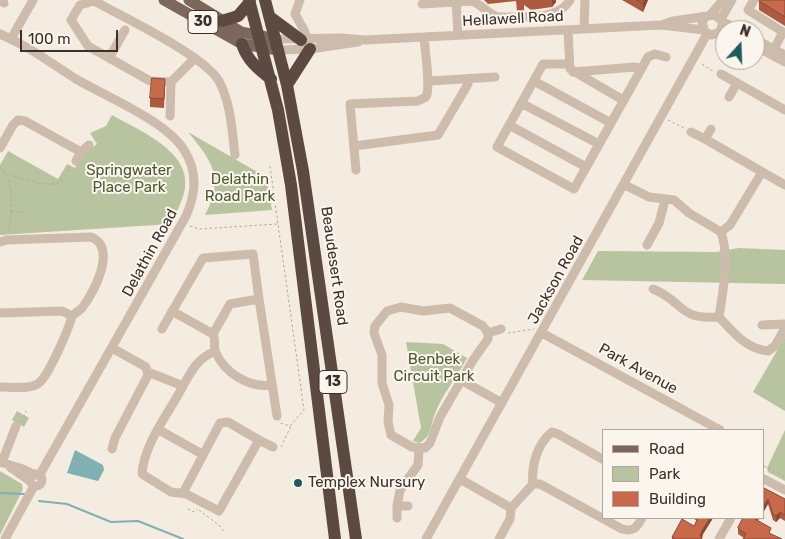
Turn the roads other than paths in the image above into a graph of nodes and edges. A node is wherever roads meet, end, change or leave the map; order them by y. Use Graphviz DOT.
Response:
graph roads {
  1 [pos="33,0"];
  2 [pos="164,0"];
  3 [pos="189,0"];
  4 [pos="265,0"];
  5 [pos="300,0"];
  6 [pos="570,0"];
  7 [pos="585,0"];
  8 [pos="723,0"];
  9 [pos="732,0"];
  10 [pos="754,0"];
  11 [pos="250,1"];
  12 [pos="456,1"];
  13 [pos="422,4"];
  14 [pos="708,16"];
  15 [pos="270,17"];
  16 [pos="722,20"];
  17 [pos="222,21"];
  18 [pos="662,25"];
  19 [pos="584,29"];
  20 [pos="124,30"];
  21 [pos="568,30"];
  22 [pos="706,32"];
  23 [pos="0,34"];
  24 [pos="715,34"];
  25 [pos="458,36"];
  26 [pos="783,36"];
  27 [pos="424,37"];
  28 [pos="11,39"];
  29 [pos="262,43"];
  30 [pos="307,43"];
  31 [pos="242,44"];
  32 [pos="277,44"];
  33 [pos="765,44"];
  34 [pos="774,49"];
  35 [pos="765,51"];
  36 [pos="785,55"];
  37 [pos="109,58"];
  38 [pos="195,58"];
  39 [pos="666,58"];
  40 [pos="785,62"];
  41 [pos="571,68"];
  42 [pos="641,70"];
  43 [pos="721,74"];
  44 [pos="495,77"];
  45 [pos="271,79"];
  46 [pos="467,79"];
  47 [pos="429,81"];
  48 [pos="534,81"];
  49 [pos="172,82"];
  50 [pos="737,83"];
  51 [pos="287,85"];
  52 [pos="729,97"];
  53 [pos="623,100"];
  54 [pos="522,103"];
  55 [pos="785,110"];
  56 [pos="170,116"];
  57 [pos="611,123"];
  58 [pos="509,125"];
  59 [pos="711,129"];
  60 [pos="691,132"];
  61 [pos="705,139"];
  62 [pos="599,144"];
  63 [pos="90,145"];
  64 [pos="354,146"];
  65 [pos="0,148"];
  66 [pos="81,152"];
  67 [pos="234,155"];
  68 [pos="76,161"];
  69 [pos="586,167"];
  70 [pos="356,170"];
  71 [pos="762,172"];
  72 [pos="625,185"];
  73 [pos="785,185"];
  74 [pos="665,200"];
  75 [pos="721,232"];
  76 [pos="3,239"];
  77 [pos="647,245"];
  78 [pos="653,289"];
  79 [pos="259,299"];
  80 [pos="172,311"];
  81 [pos="0,313"];
  82 [pos="72,316"];
  83 [pos="719,317"];
  84 [pos="785,324"];
  85 [pos="762,325"];
  86 [pos="162,328"];
  87 [pos="785,328"];
  88 [pos="501,329"];
  89 [pos="488,333"];
  90 [pos="542,333"];
  91 [pos="212,334"];
  92 [pos="112,348"];
  93 [pos="215,351"];
  94 [pos="148,372"];
  95 [pos="461,380"];
  96 [pos="271,385"];
  97 [pos="183,386"];
  98 [pos="0,387"];
  99 [pos="502,403"];
  100 [pos="278,416"];
  101 [pos="16,426"];
  102 [pos="718,429"];
  103 [pos="159,430"];
  104 [pos="259,440"];
  105 [pos="273,448"];
  106 [pos="112,449"];
  107 [pos="419,449"];
  108 [pos="202,454"];
  109 [pos="602,459"];
  110 [pos="3,463"];
  111 [pos="34,479"];
  112 [pos="460,479"];
  113 [pos="765,480"];
  114 [pos="533,484"];
  115 [pos="785,490"];
  116 [pos="183,493"];
  117 [pos="397,506"];
  118 [pos="408,506"];
  119 [pos="512,508"];
  120 [pos="397,518"];
  121 [pos="602,519"];
  122 [pos="602,519"];
  123 [pos="641,519"];
  124 [pos="730,519"];
  125 [pos="5,539"];
  126 [pos="335,539"];
  127 [pos="356,539"];
  128 [pos="426,539"];
  129 [pos="499,539"];
  130 [pos="719,539"];
  1 -- 28 [label="street"];
  2 -- 31 [label="main road, 30"];
  3 -- 17 [label="main road, 30"];
  4 -- 15 [label="highway, Beaudesert Road / 13"];
  5 -- 30 [label="street"];
  6 -- 12 [label="street"];
  7 -- 19 [label="street"];
  8 -- 14 [label="street"];
  9 -- 16 [label="street"];
  10 -- 26 [label="street"];
  11 -- 17 [label="highway"];
  11 -- 29 [label="highway, 13"];
  12 -- 13 [label="street"];
  12 -- 25 [label="street"];
  14 -- 16 [label="street"];
  14 -- 18 [label="street, Hellawell Road"];
  14 -- 22 [label="street, Jackson Road"];
  15 -- 30 [label="highway"];
  15 -- 32 [label="highway, Beaudesert Road / 13"];
  17 -- 29 [label="main road, 30"];
  18 -- 19 [label="street, Hellawell Road"];
  18 -- 22 [label="street, Hellawell Road"];
  19 -- 21 [label="street, Hellawell Road"];
  20 -- 37 [label="street"];
  21 -- 25 [label="street, Hellawell Road"];
  21 -- 41 [label="street"];
  22 -- 24 [label="street, Hellawell Road"];
  22 -- 72 [label="street, Jackson Road"];
  23 -- 28 [label="street, Delathin Road"];
  25 -- 27 [label="street, Hellawell Road"];
  26 -- 34 [label="street"];
  27 -- 30 [label="street, Hellawell Road"];
  27 -- 47 [label="street"];
  28 -- 92 [label="street, Delathin Road"];
  29 -- 31 [label="main road"];
  29 -- 32 [label="main road, 30"];
  29 -- 45 [label="highway, 13"];
  30 -- 32 [label="street, Hellawell Road"];
  30 -- 51 [label="highway"];
  31 -- 45 [label="highway, 30"];
  32 -- 51 [label="highway, Beaudesert Road / 13"];
  33 -- 34 [label="street"];
  34 -- 36 [label="street"];
  35 -- 40 [label="street"];
  37 -- 38 [label="street"];
  37 -- 49 [label="street"];
  38 -- 49 [label="street"];
  38 -- 67 [label="street"];
  39 -- 42 [label="street"];
  41 -- 42 [label="street"];
  41 -- 48 [label="street"];
  41 -- 53 [label="street"];
  42 -- 53 [label="street"];
  43 -- 50 [label="street"];
  44 -- 46 [label="street"];
  45 -- 126 [label="highway, 13"];
  46 -- 47 [label="street"];
  46 -- 64 [label="street"];
  47 -- 64 [label="street"];
  48 -- 54 [label="street"];
  48 -- 57 [label="street"];
  49 -- 56 [label="street"];
  50 -- 52 [label="street"];
  50 -- 55 [label="street"];
  51 -- 127 [label="highway, Beaudesert Road / 13"];
  53 -- 57 [label="street"];
  54 -- 58 [label="street"];
  54 -- 62 [label="street"];
  57 -- 62 [label="street"];
  58 -- 69 [label="street"];
  58 -- 69 [label="street"];
  59 -- 61 [label="street"];
  60 -- 61 [label="street"];
  61 -- 71 [label="street"];
  62 -- 69 [label="street"];
  63 -- 66 [label="street"];
  64 -- 70 [label="street"];
  65 -- 66 [label="street"];
  66 -- 68 [label="street"];
  71 -- 73 [label="street"];
  71 -- 75 [label="street"];
  72 -- 74 [label="street"];
  72 -- 90 [label="street, Jackson Road"];
  74 -- 75 [label="street"];
  74 -- 77 [label="street"];
  75 -- 83 [label="street"];
  76 -- 82 [label="street"];
  78 -- 83 [label="street"];
  79 -- 80 [label="street"];
  79 -- 91 [label="street"];
  79 -- 96 [label="street"];
  80 -- 86 [label="street"];
  80 -- 91 [label="street"];
  81 -- 82 [label="street"];
  82 -- 98 [label="street"];
  83 -- 87 [label="street"];
  84 -- 85 [label="street"];
  88 -- 89 [label="street"];
  89 -- 95 [label="street"];
  89 -- 107 [label="street"];
  90 -- 99 [label="street, Jackson Road"];
  90 -- 102 [label="street, Park Avenue"];
  91 -- 93 [label="street"];
  92 -- 94 [label="street"];
  92 -- 111 [label="street, Delathin Road"];
  93 -- 96 [label="street"];
  93 -- 97 [label="street"];
  94 -- 97 [label="street"];
  94 -- 106 [label="street"];
  95 -- 99 [label="street"];
  95 -- 107 [label="street"];
  96 -- 100 [label="street"];
  97 -- 103 [label="street"];
  99 -- 112 [label="street, Jackson Road"];
  101 -- 110 [label="street"];
  103 -- 108 [label="street"];
  103 -- 116 [label="street"];
  104 -- 105 [label="street"];
  104 -- 108 [label="street"];
  104 -- 116 [label="street"];
  107 -- 117 [label="street"];
  108 -- 116 [label="street"];
  109 -- 114 [label="street"];
  110 -- 111 [label="street"];
  111 -- 125 [label="street, Delathin Road"];
  112 -- 119 [label="street"];
  112 -- 128 [label="street, Jackson Road"];
  113 -- 115 [label="street"];
  114 -- 119 [label="street"];
  114 -- 121 [label="street"];
  117 -- 118 [label="street"];
  117 -- 120 [label="street"];
  119 -- 129 [label="street"];
  122 -- 123 [label="street"];
  124 -- 130 [label="street"];
}
